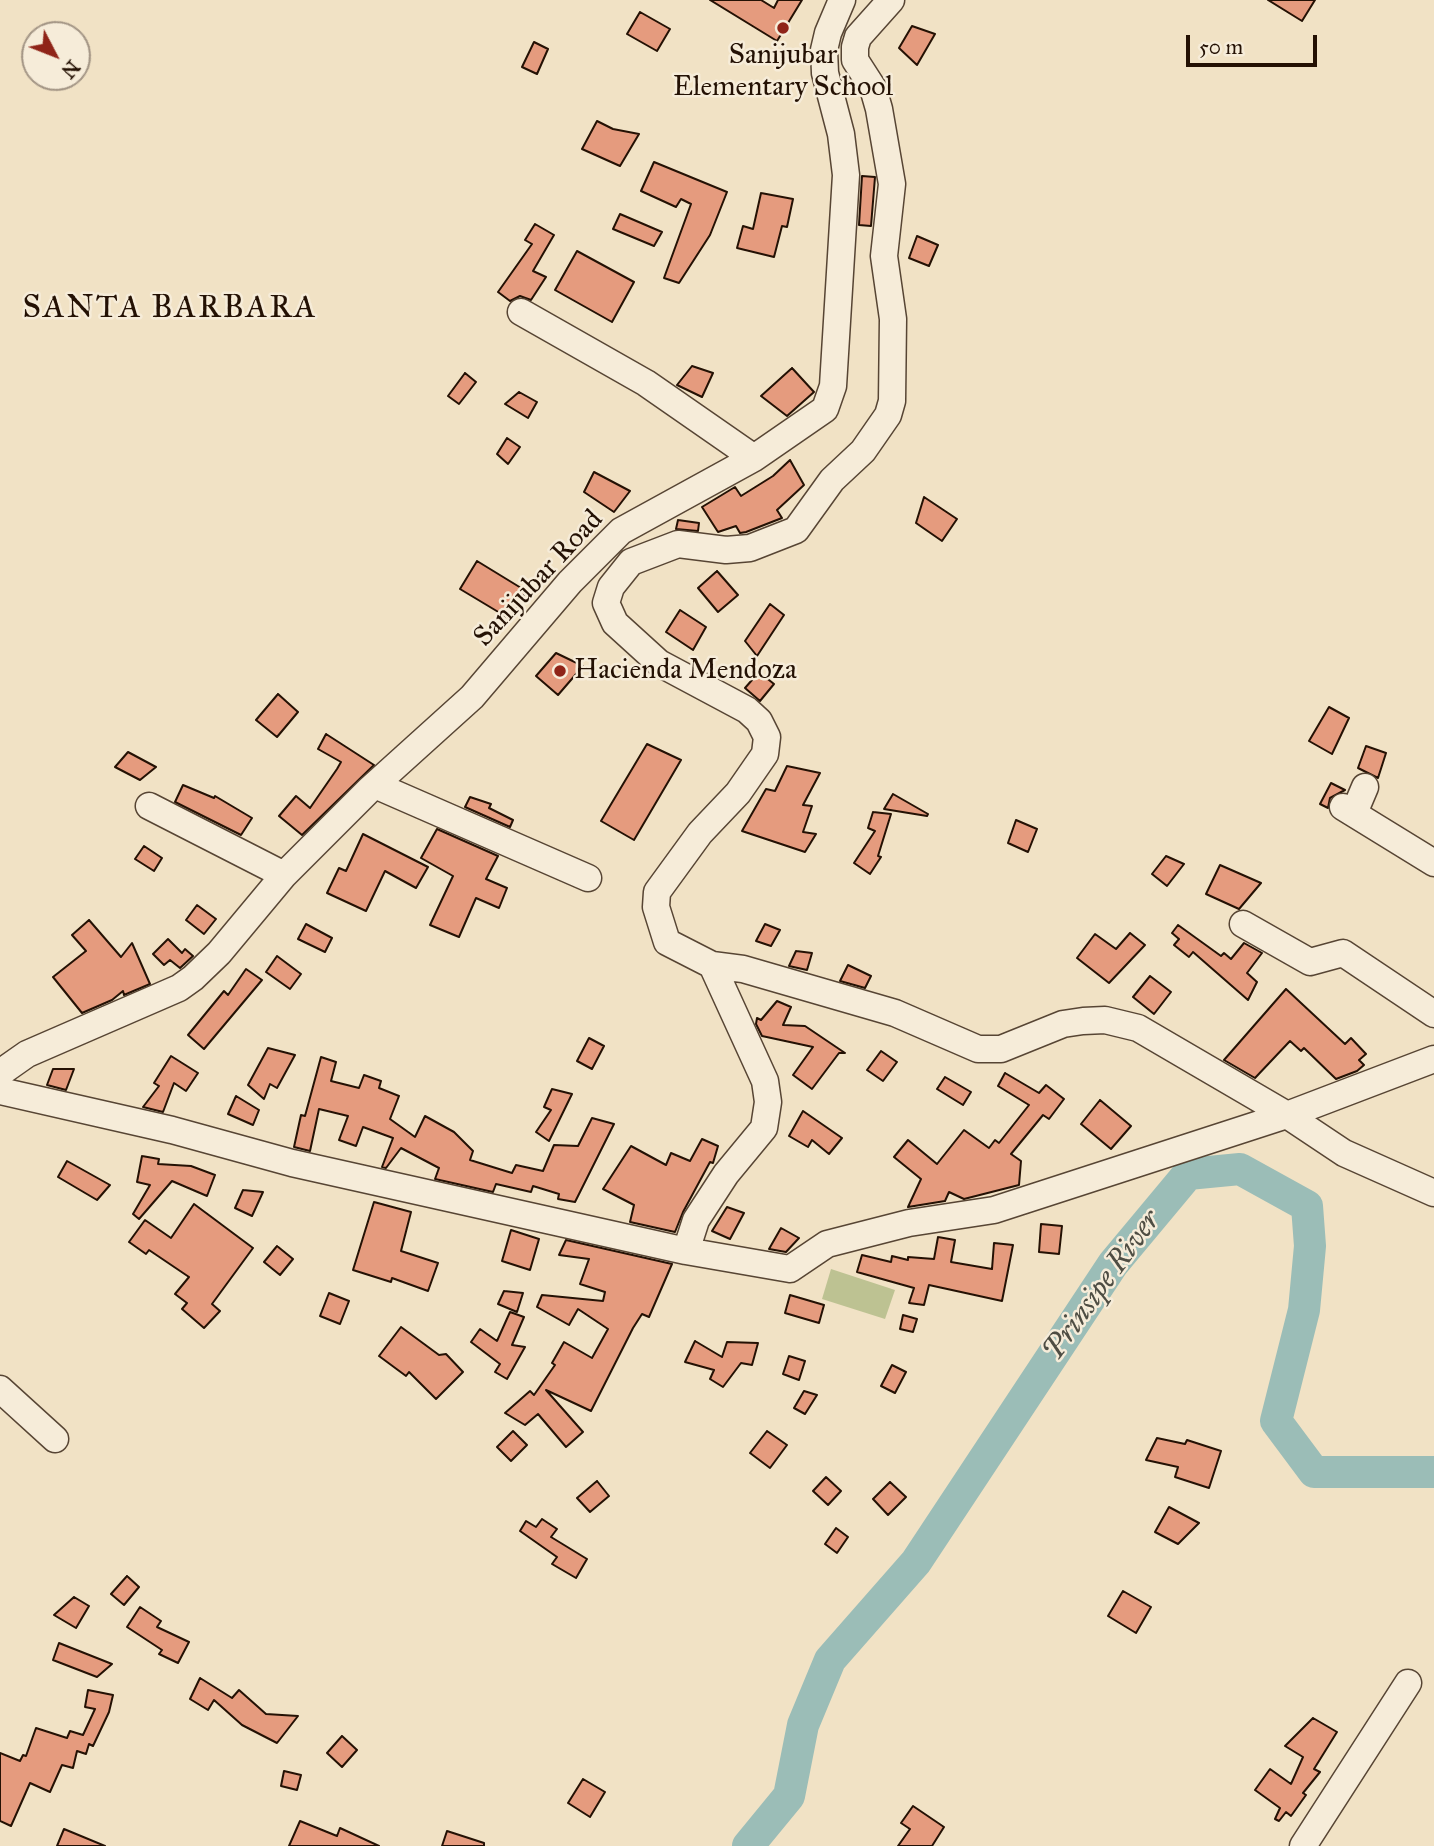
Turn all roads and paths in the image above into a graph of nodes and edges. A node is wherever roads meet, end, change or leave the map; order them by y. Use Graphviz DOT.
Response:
graph roads {
  1 [pos="842,0"];
  2 [pos="891,0"];
  3 [pos="521,312"];
  4 [pos="754,458"];
  5 [pos="375,785"];
  6 [pos="1365,787"];
  7 [pos="149,806"];
  8 [pos="1434,863"];
  9 [pos="284,875"];
  10 [pos="588,878"];
  11 [pos="1242,924"];
  12 [pos="712,965"];
  13 [pos="1434,1014"];
  14 [pos="1434,1059"];
  15 [pos="0,1073"];
  16 [pos="0,1091"];
  17 [pos="1287,1115"];
  18 [pos="1434,1193"];
  19 [pos="686,1251"];
  20 [pos="0,1389"];
  21 [pos="55,1439"];
  22 [pos="1408,1683"];
  23 [pos="1303,1846"];
  1 -- 4 [label="street, Sanijubar Road"];
  2 -- 12 [label="street"];
  3 -- 4 [label="street"];
  4 -- 5 [label="street, Sanijubar Road"];
  5 -- 9 [label="street, Sanijubar Road"];
  5 -- 10 [label="street"];
  6 -- 8 [label="street"];
  7 -- 9 [label="street"];
  9 -- 15 [label="street, Sanijubar Road"];
  11 -- 13 [label="street"];
  12 -- 17 [label="street"];
  12 -- 19 [label="street"];
  14 -- 17 [label="street"];
  16 -- 19 [label="street"];
  17 -- 18 [label="street"];
  17 -- 19 [label="street"];
  20 -- 21 [label="street"];
  22 -- 23 [label="street"];
}
